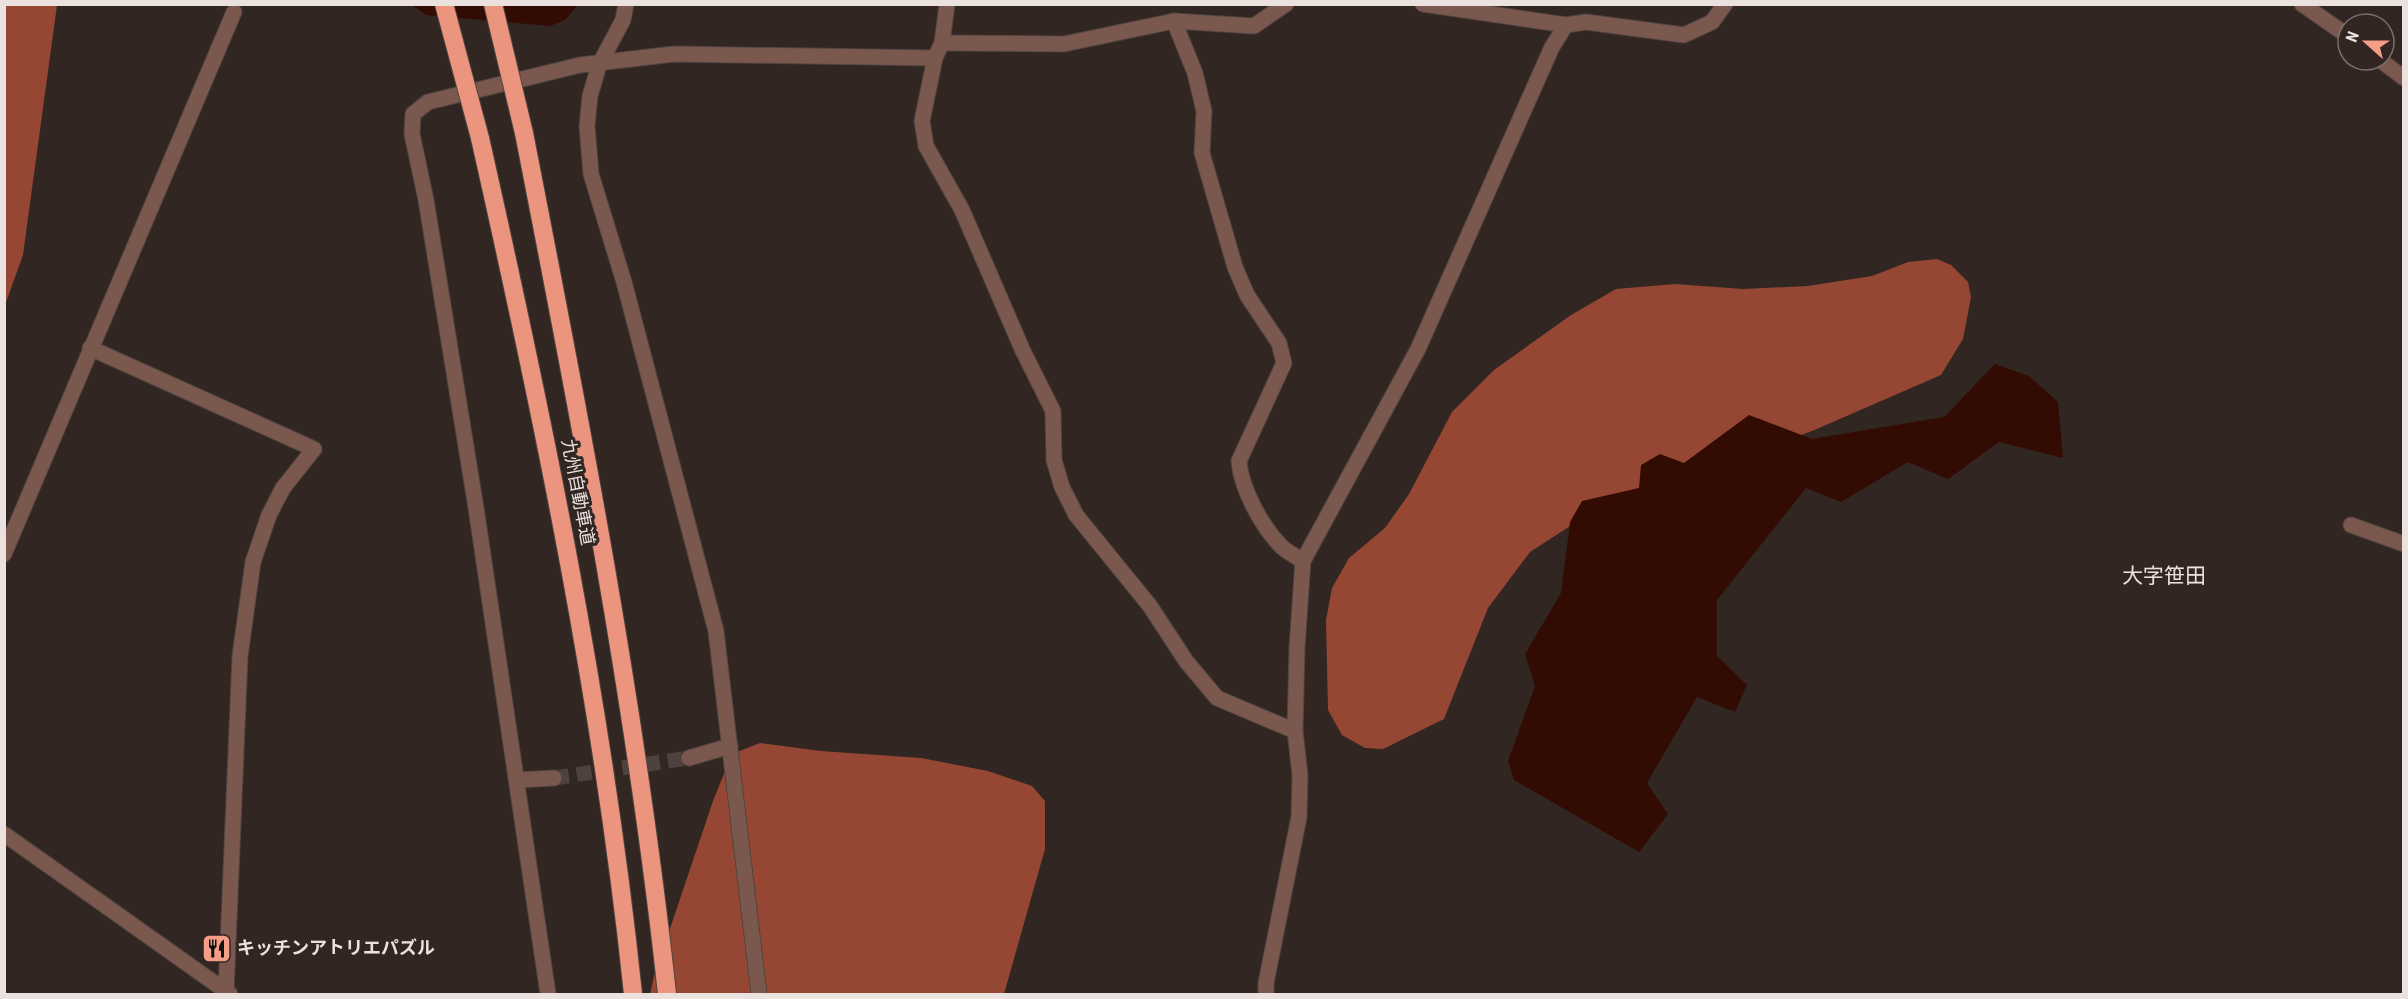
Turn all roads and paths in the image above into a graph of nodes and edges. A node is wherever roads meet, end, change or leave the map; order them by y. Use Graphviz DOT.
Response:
graph roads {
  1 [pos="444,4"];
  2 [pos="493,4"];
  3 [pos="626,4"];
  4 [pos="946,4"];
  5 [pos="1286,4"];
  6 [pos="1424,4"];
  7 [pos="1725,4"];
  8 [pos="2301,4"];
  9 [pos="234,12"];
  10 [pos="1174,21"];
  11 [pos="1566,25"];
  12 [pos="2336,28"];
  13 [pos="942,43"];
  14 [pos="935,58"];
  15 [pos="599,65"];
  16 [pos="90,348"];
  17 [pos="2351,525"];
  18 [pos="2403,544"];
  19 [pos="4,555"];
  20 [pos="1304,561"];
  21 [pos="1295,731"];
  22 [pos="730,746"];
  23 [pos="689,758"];
  24 [pos="554,778"];
  25 [pos="518,780"];
  26 [pos="4,834"];
  27 [pos="228,993"];
  28 [pos="548,994"];
  29 [pos="633,994"];
  30 [pos="667,994"];
  31 [pos="759,994"];
  32 [pos="1266,994"];
  1 -- 29 [label="highway, 九州自動車道, bridge"];
  2 -- 30 [label="highway, 九州自動車道, bridge"];
  3 -- 15 [label="street"];
  4 -- 13 [label="street"];
  5 -- 10 [label="street"];
  6 -- 11 [label="street"];
  7 -- 11 [label="street"];
  8 -- 12 [label="street"];
  9 -- 16 [label="street"];
  10 -- 13 [label="street"];
  10 -- 20 [label="street"];
  11 -- 20 [label="street"];
  13 -- 14 [label="street"];
  14 -- 15 [label="street"];
  14 -- 21 [label="street"];
  15 -- 22 [label="street"];
  15 -- 25 [label="street"];
  16 -- 19 [label="street"];
  16 -- 27 [label="street"];
  17 -- 18 [label="street"];
  20 -- 21 [label="street"];
  21 -- 32 [label="street"];
  22 -- 23 [label="street"];
  22 -- 31 [label="street"];
  24 -- 25 [label="street"];
  25 -- 28 [label="street"];
  26 -- 27 [label="street"];
}
